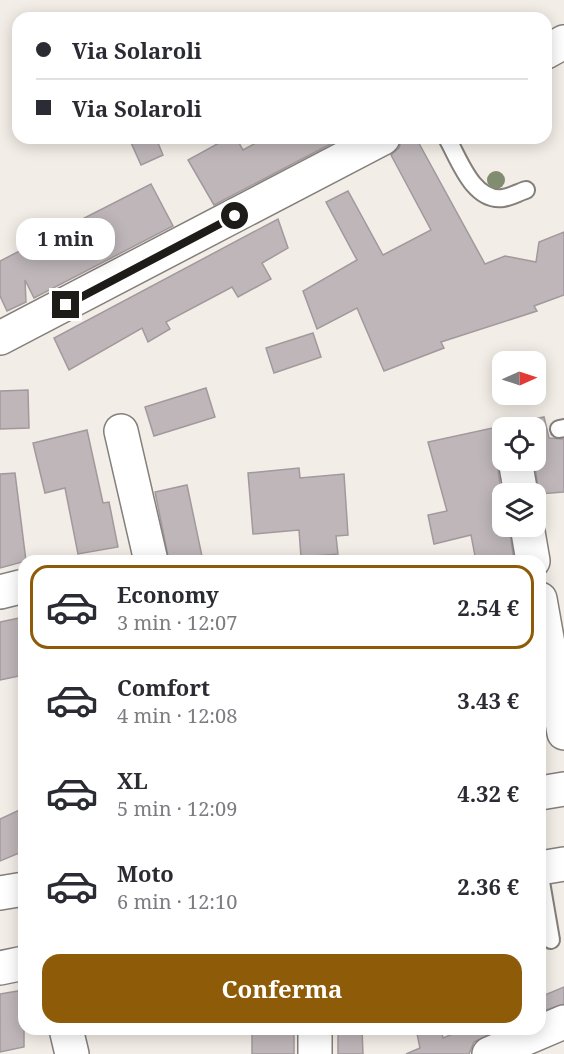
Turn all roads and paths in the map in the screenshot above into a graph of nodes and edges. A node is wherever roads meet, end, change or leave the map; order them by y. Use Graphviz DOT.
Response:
graph roads {
  1 [pos="372,144"];
  2 [pos="451,144"];
  3 [pos="526,190"];
  4 [pos="0,338"];
  5 [pos="121,431"];
  6 [pos="529,537"];
  7 [pos="141,555"];
  8 [pos="532,555"];
  9 [pos="18,588"];
  10 [pos="0,592"];
  11 [pos="546,632"];
  12 [pos="564,733"];
  13 [pos="564,789"];
  14 [pos="546,792"];
  15 [pos="564,864"];
  16 [pos="546,867"];
  17 [pos="18,890"];
  18 [pos="0,893"];
  19 [pos="546,911"];
  20 [pos="551,940"];
  21 [pos="18,964"];
  22 [pos="0,968"];
  23 [pos="564,1022"];
  24 [pos="546,1030"];
  25 [pos="67,1035"];
  26 [pos="315,1035"];
  27 [pos="534,1035"];
  28 [pos="72,1054"];
  29 [pos="315,1054"];
  30 [pos="489,1054"];
  1 -- 4 [label="street"];
  2 -- 3 [label="lane"];
  5 -- 7 [label="street"];
  6 -- 8 [label="street"];
  9 -- 10 [label="street"];
  11 -- 12 [label="street"];
  13 -- 14 [label="street"];
  15 -- 16 [label="street"];
  17 -- 18 [label="street"];
  19 -- 20 [label="lane"];
  21 -- 22 [label="street"];
  23 -- 24 [label="street"];
  25 -- 28 [label="street"];
  26 -- 29 [label="street"];
  27 -- 30 [label="street"];
}
